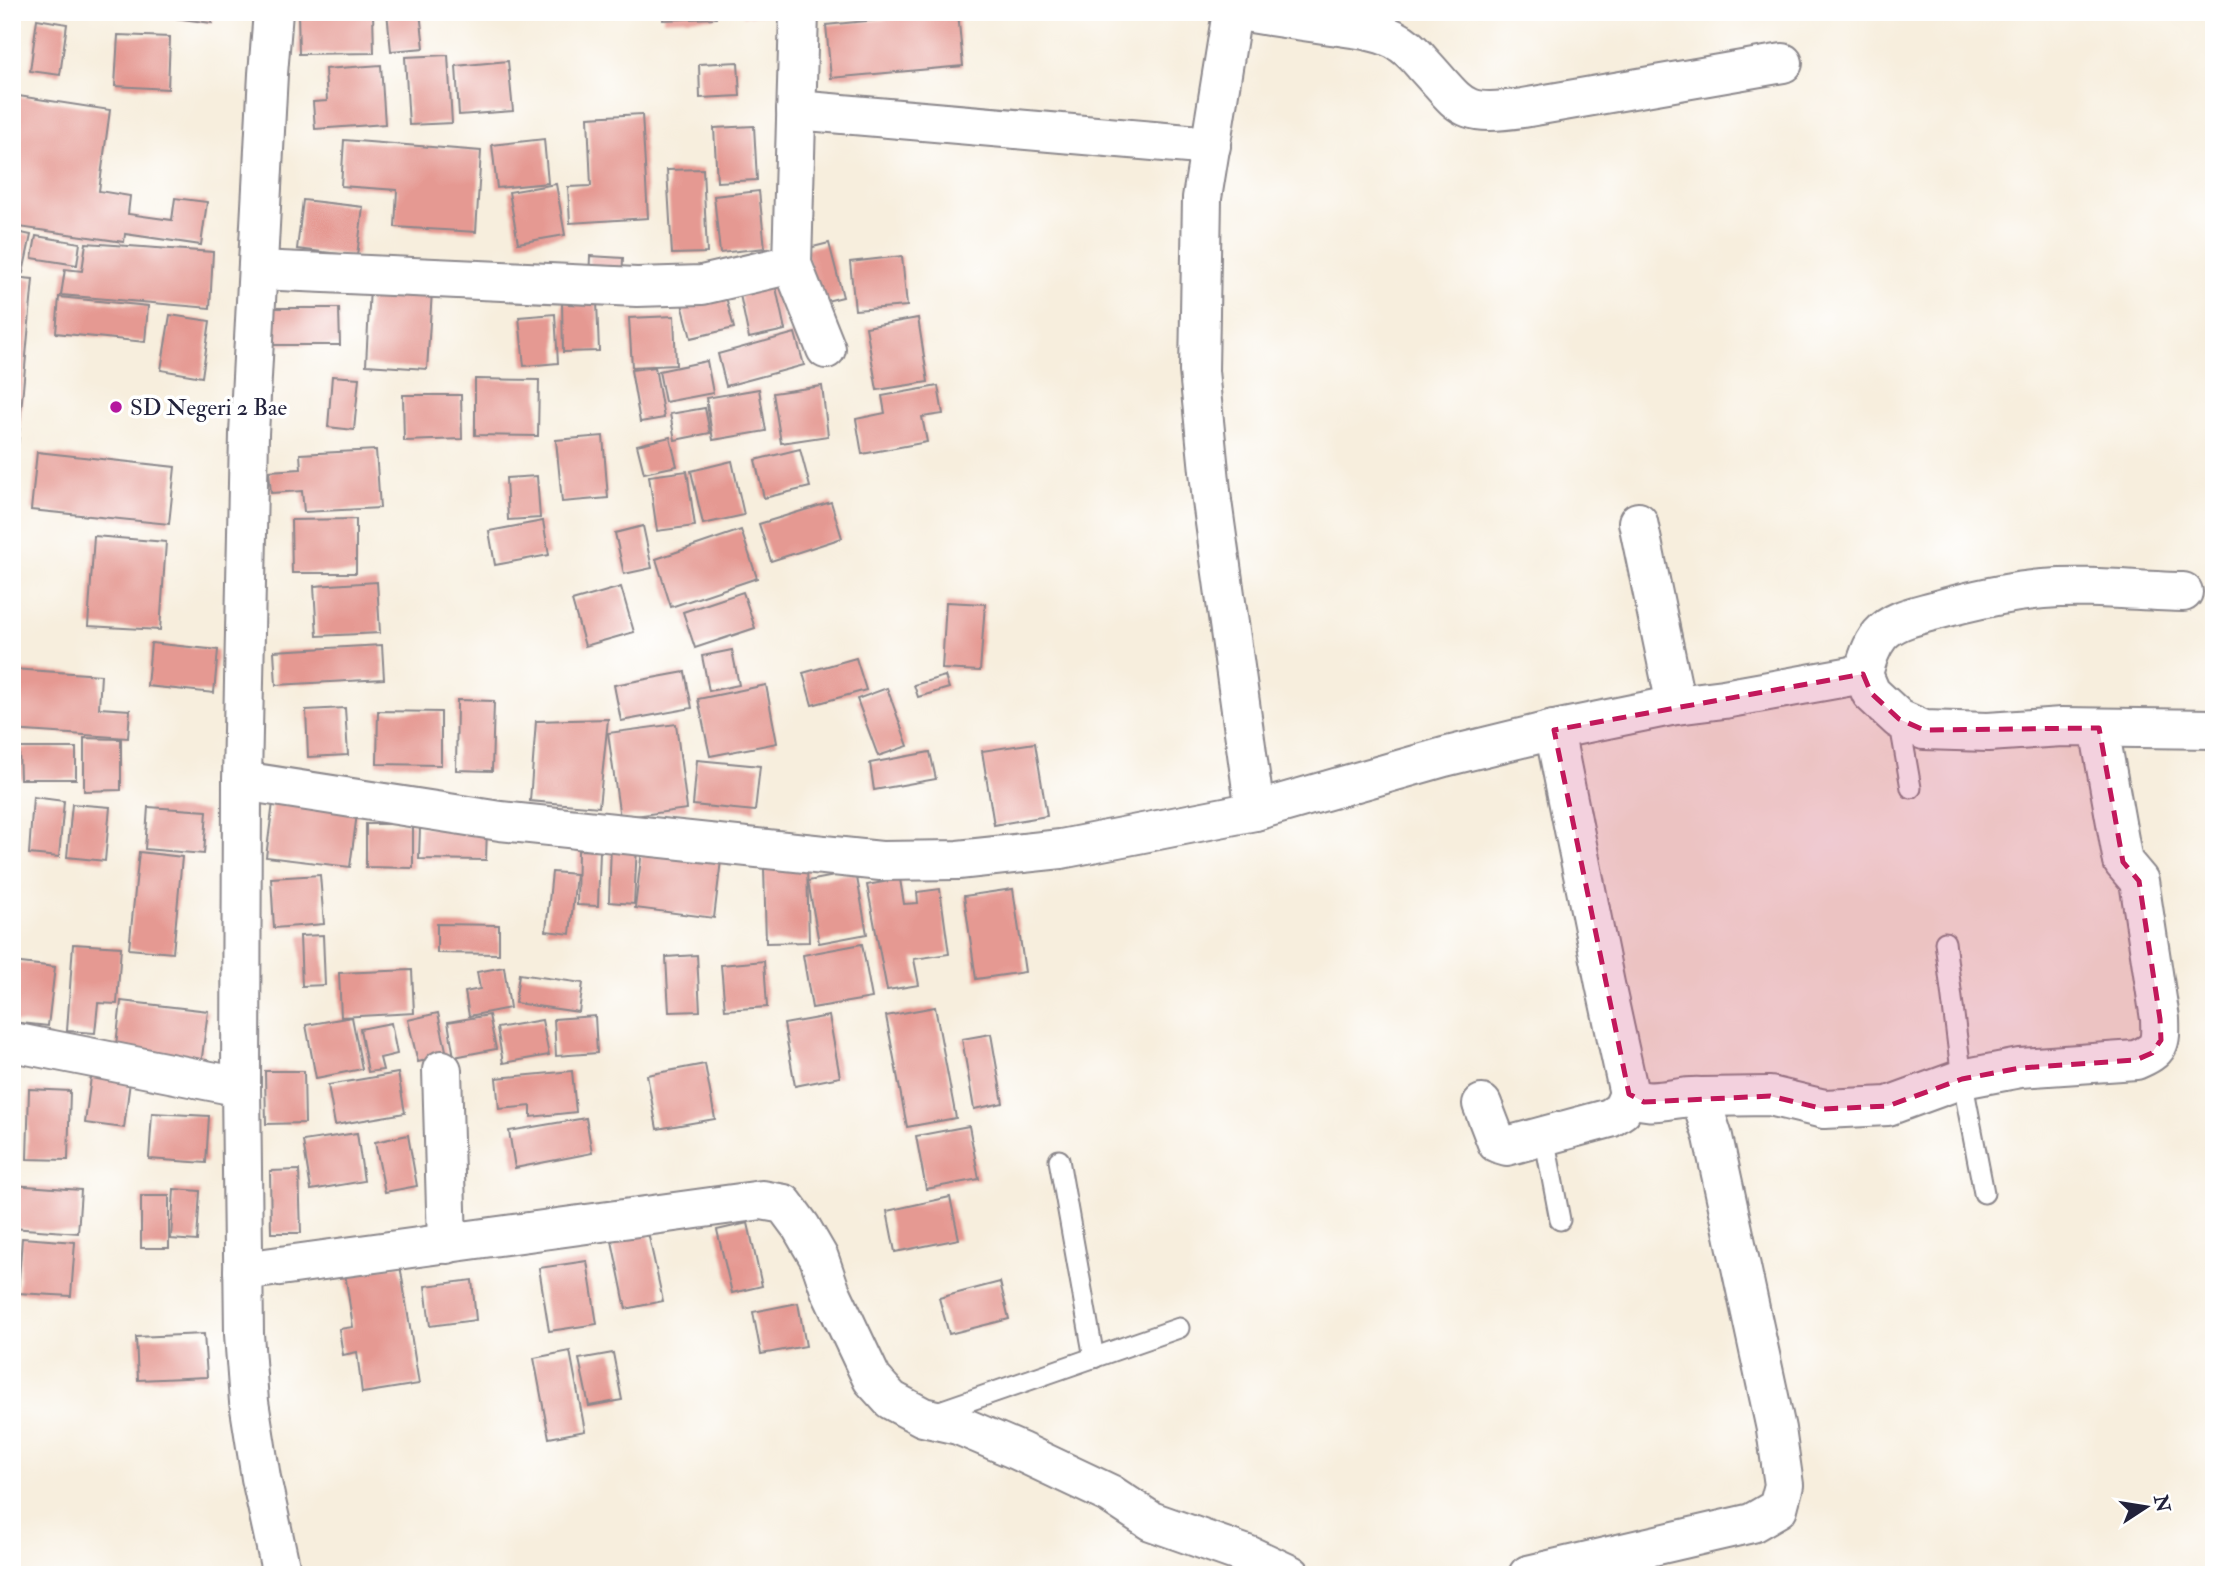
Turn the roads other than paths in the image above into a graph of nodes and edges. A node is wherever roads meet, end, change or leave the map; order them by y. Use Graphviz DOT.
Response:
graph roads {
  1 [pos="273,12"];
  2 [pos="799,12"];
  3 [pos="1232,12"];
  4 [pos="1245,12"];
  5 [pos="1783,63"];
  6 [pos="796,110"];
  7 [pos="1211,146"];
  8 [pos="792,264"];
  9 [pos="258,270"];
  10 [pos="826,349"];
  11 [pos="1638,522"];
  12 [pos="2183,592"];
  13 [pos="1863,674"];
  14 [pos="1676,705"];
  15 [pos="1899,719"];
  16 [pos="2099,728"];
  17 [pos="2214,729"];
  18 [pos="1554,730"];
  19 [pos="242,781"];
  20 [pos="1910,788"];
  21 [pos="1255,811"];
  22 [pos="1945,942"];
  23 [pos="12,1042"];
  24 [pos="442,1070"];
  25 [pos="1962,1079"];
  26 [pos="241,1087"];
  27 [pos="1629,1094"];
  28 [pos="1700,1097"];
  29 [pos="1482,1104"];
  30 [pos="1544,1136"];
  31 [pos="1059,1160"];
  32 [pos="1984,1193"];
  33 [pos="1560,1220"];
  34 [pos="447,1244"];
  35 [pos="243,1271"];
  36 [pos="1179,1328"];
  37 [pos="1094,1358"];
  38 [pos="923,1417"];
  39 [pos="282,1575"];
  40 [pos="1291,1575"];
  41 [pos="1528,1575"];
  1 -- 9 [label="street"];
  2 -- 6 [label="street"];
  3 -- 7 [label="street"];
  4 -- 5 [label="street"];
  6 -- 7 [label="street"];
  6 -- 8 [label="street"];
  7 -- 21 [label="street"];
  8 -- 9 [label="street"];
  8 -- 10 [label="street"];
  9 -- 19 [label="street"];
  11 -- 14 [label="street"];
  12 -- 13 [label="street"];
  13 -- 14 [label="street"];
  13 -- 15 [label="street"];
  14 -- 18 [label="street"];
  15 -- 16 [label="street"];
  15 -- 20 [label="lane"];
  16 -- 17 [label="street"];
  16 -- 25 [label="street"];
  18 -- 21 [label="street"];
  18 -- 27 [label="street"];
  19 -- 21 [label="street"];
  19 -- 26 [label="street"];
  22 -- 25 [label="lane"];
  23 -- 26 [label="street"];
  24 -- 34 [label="street"];
  25 -- 28 [label="street"];
  25 -- 32 [label="lane"];
  26 -- 35 [label="street"];
  27 -- 28 [label="street"];
  27 -- 30 [label="street"];
  28 -- 41 [label="street"];
  29 -- 30 [label="street"];
  30 -- 33 [label="lane"];
  31 -- 37 [label="lane"];
  34 -- 35 [label="street"];
  34 -- 38 [label="street"];
  35 -- 39 [label="street"];
  36 -- 37 [label="lane"];
  37 -- 38 [label="lane"];
  38 -- 40 [label="street"];
}
